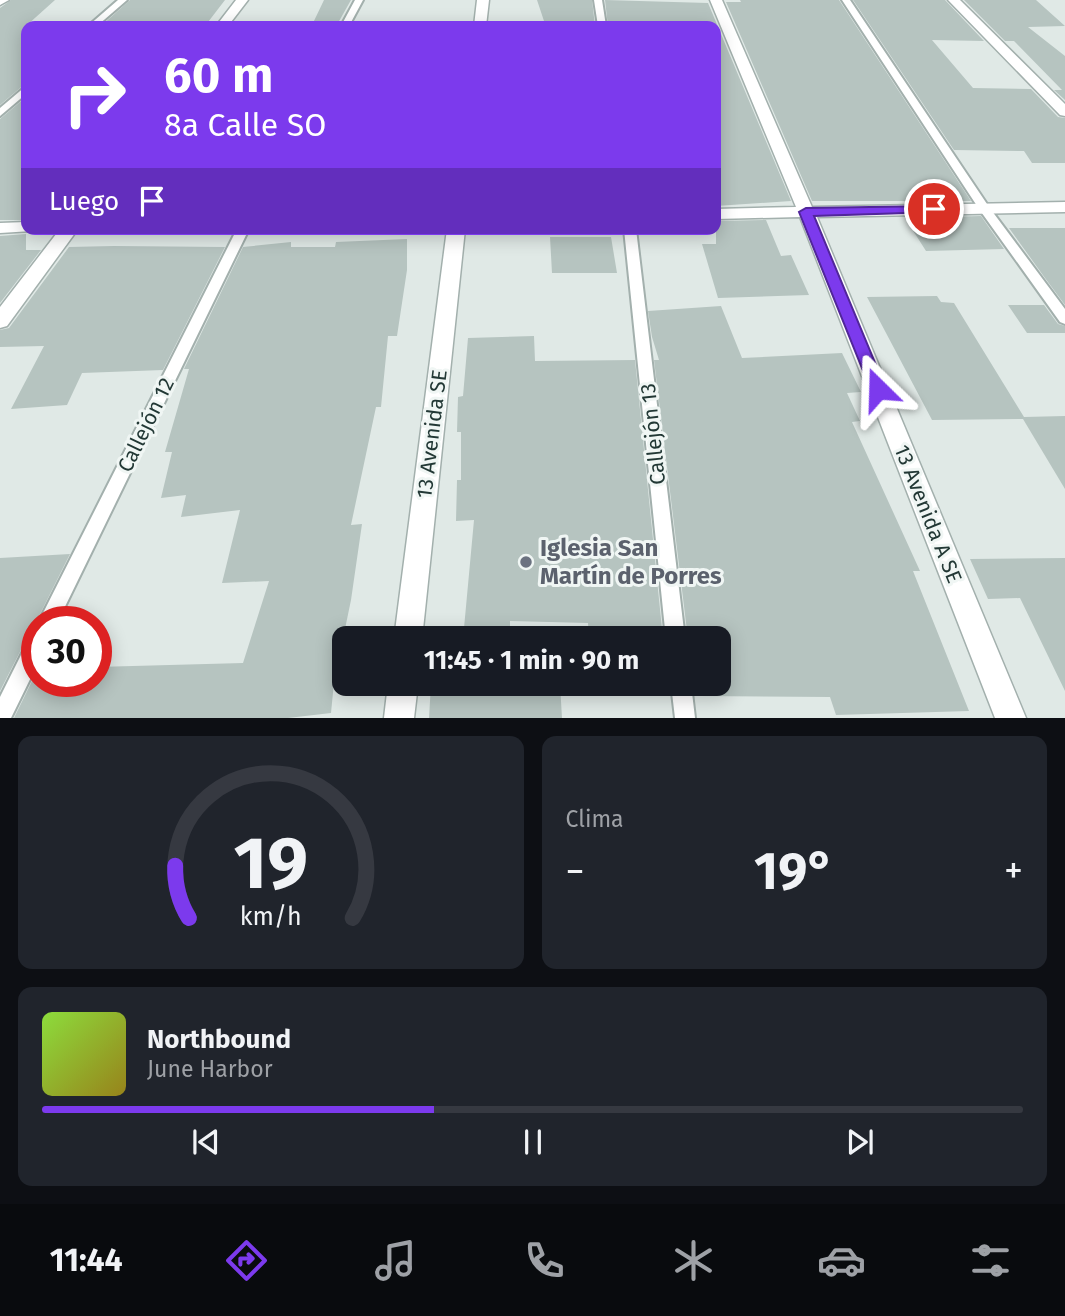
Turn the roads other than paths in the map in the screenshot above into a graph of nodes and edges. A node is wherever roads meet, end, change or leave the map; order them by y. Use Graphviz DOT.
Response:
graph roads {
  1 [pos="122,0"];
  2 [pos="242,0"];
  3 [pos="359,0"];
  4 [pos="483,0"];
  5 [pos="598,0"];
  6 [pos="716,0"];
  7 [pos="846,0"];
  8 [pos="954,0"];
  9 [pos="98,21"];
  10 [pos="226,21"];
  11 [pos="348,21"];
  12 [pos="481,21"];
  13 [pos="601,21"];
  14 [pos="21,94"];
  15 [pos="1065,112"];
  16 [pos="0,113"];
  17 [pos="1065,207"];
  18 [pos="985,209"];
  19 [pos="806,212"];
  20 [pos="721,214"];
  21 [pos="21,227"];
  22 [pos="0,228"];
  23 [pos="64,235"];
  24 [pos="240,235"];
  25 [pos="455,235"];
  26 [pos="631,235"];
  27 [pos="1065,318"];
  28 [pos="0,321"];
  29 [pos="55,606"];
  30 [pos="410,626"];
  31 [pos="675,626"];
  32 [pos="21,677"];
  33 [pos="402,696"];
  34 [pos="682,696"];
  35 [pos="1,718"];
  36 [pos="399,718"];
  37 [pos="684,718"];
  38 [pos="1012,718"];
  1 -- 9 [label="lane"];
  2 -- 10 [label="street"];
  3 -- 11 [label="lane"];
  4 -- 12 [label="street"];
  5 -- 13 [label="lane"];
  6 -- 19 [label="street, 13 Avenida A SE"];
  7 -- 18 [label="lane"];
  8 -- 15 [label="street"];
  14 -- 16 [label="lane"];
  17 -- 18 [label="street"];
  18 -- 19 [label="street"];
  18 -- 27 [label="lane"];
  19 -- 20 [label="street"];
  19 -- 38 [label="street, 13 Avenida A SE"];
  21 -- 22 [label="street"];
  23 -- 28 [label="street"];
  24 -- 29 [label="lane, Callejón 12"];
  25 -- 30 [label="street, 13 Avenida SE"];
  26 -- 31 [label="lane, Callejón 13"];
  32 -- 35 [label="lane"];
  33 -- 36 [label="street"];
  34 -- 37 [label="lane"];
}
